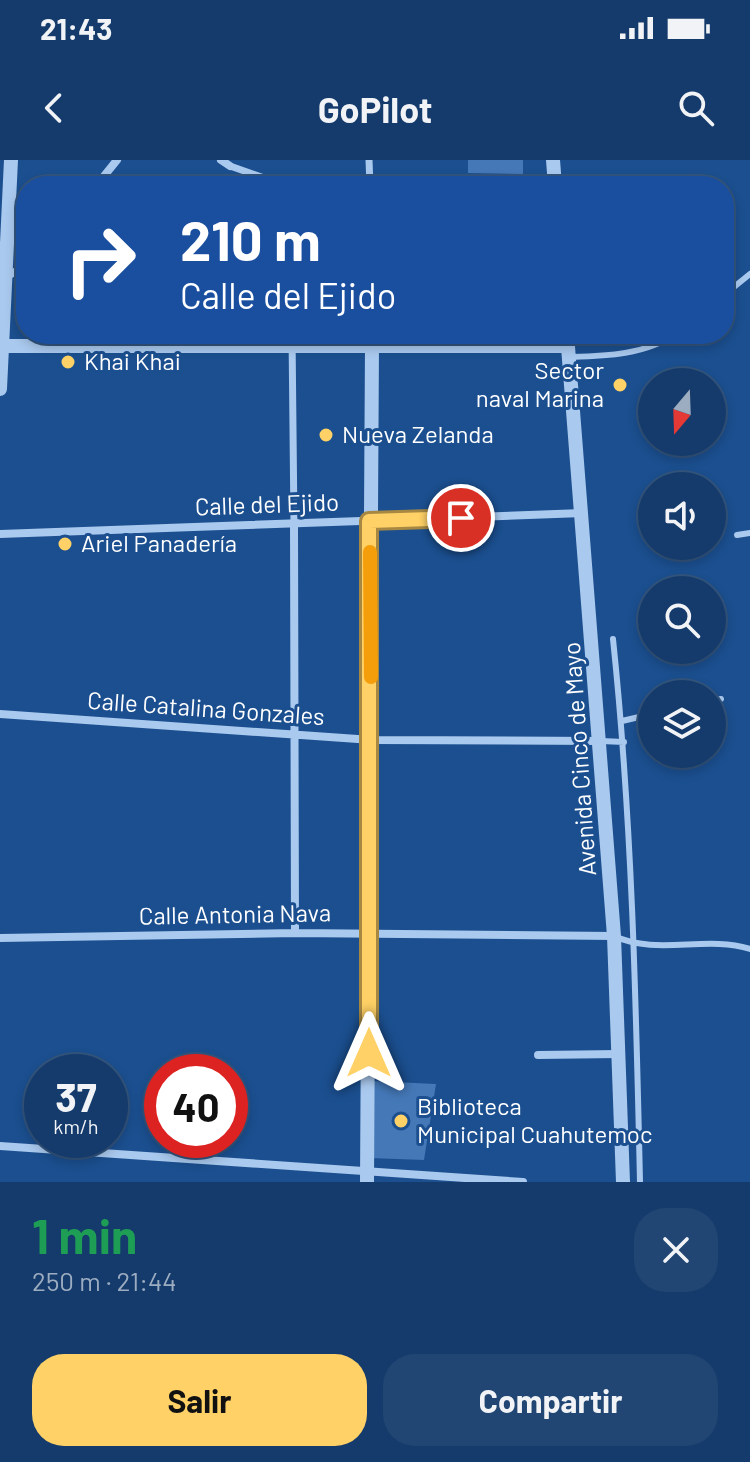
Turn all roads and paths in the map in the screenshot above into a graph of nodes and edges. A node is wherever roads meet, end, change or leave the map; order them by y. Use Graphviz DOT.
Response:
graph roads {
  1 [pos="11,160"];
  2 [pos="117,160"];
  3 [pos="221,160"];
  4 [pos="230,166"];
  5 [pos="104,176"];
  6 [pos="258,176"];
  7 [pos="16,272"];
  8 [pos="750,274"];
  9 [pos="6,276"];
  10 [pos="734,287"];
  11 [pos="83,344"];
  12 [pos="292,344"];
  13 [pos="372,344"];
  14 [pos="503,344"];
  15 [pos="653,344"];
  16 [pos="0,346"];
  17 [pos="568,346"];
  18 [pos="0,389"];
  19 [pos="583,513"];
  20 [pos="369,521"];
  21 [pos="294,524"];
  22 [pos="750,533"];
  23 [pos="0,534"];
  24 [pos="737,535"];
  25 [pos="613,639"];
  26 [pos="0,714"];
  27 [pos="638,717"];
  28 [pos="622,721"];
  29 [pos="296,735"];
  30 [pos="372,740"];
  31 [pos="601,741"];
  32 [pos="624,742"];
  33 [pos="295,933"];
  34 [pos="370,934"];
  35 [pos="614,936"];
  36 [pos="0,938"];
  37 [pos="635,946"];
  38 [pos="750,949"];
  39 [pos="619,1054"];
  40 [pos="538,1055"];
  41 [pos="0,1146"];
  42 [pos="367,1177"];
  43 [pos="523,1182"];
  44 [pos="623,1182"];
  45 [pos="640,1182"];
  1 -- 9 [label="street"];
  2 -- 5 [label="street"];
  3 -- 4 [label="street"];
  4 -- 6 [label="street"];
  7 -- 9 [label="street"];
  8 -- 10 [label="lane"];
  9 -- 16 [label="street"];
  11 -- 16 [label="street"];
  12 -- 21 [label="street"];
  13 -- 20 [label="street"];
  14 -- 17 [label="street"];
  15 -- 17 [label="lane"];
  16 -- 18 [label="street"];
  17 -- 19 [label="street, Avenida Cinco de Mayo"];
  19 -- 20 [label="street, Calle del Ejido"];
  19 -- 31 [label="street, Avenida Cinco de Mayo"];
  20 -- 21 [label="street, Calle del Ejido"];
  20 -- 30 [label="street"];
  21 -- 23 [label="street, Calle del Ejido"];
  21 -- 29 [label="street"];
  22 -- 24 [label="lane"];
  25 -- 28 [label="lane"];
  26 -- 29 [label="street, Calle Catalina Gonzales"];
  27 -- 28 [label="lane"];
  28 -- 32 [label="lane"];
  29 -- 30 [label="street, Calle Catalina Gonzales"];
  29 -- 33 [label="street"];
  30 -- 31 [label="street, Calle Catalina Gonzales"];
  30 -- 34 [label="street"];
  31 -- 32 [label="lane"];
  31 -- 35 [label="street, Avenida Cinco de Mayo"];
  32 -- 37 [label="lane"];
  33 -- 34 [label="street, Calle Antonia Nava"];
  33 -- 36 [label="street, Calle Antonia Nava"];
  34 -- 35 [label="street, Calle Antonia Nava"];
  34 -- 42 [label="street"];
  35 -- 37 [label="lane"];
  35 -- 39 [label="street, Avenida Cinco de Mayo"];
  37 -- 38 [label="lane"];
  37 -- 45 [label="lane"];
  39 -- 40 [label="street"];
  39 -- 44 [label="street, Avenida Cinco de Mayo"];
  41 -- 42 [label="street"];
  42 -- 43 [label="street"];
}
